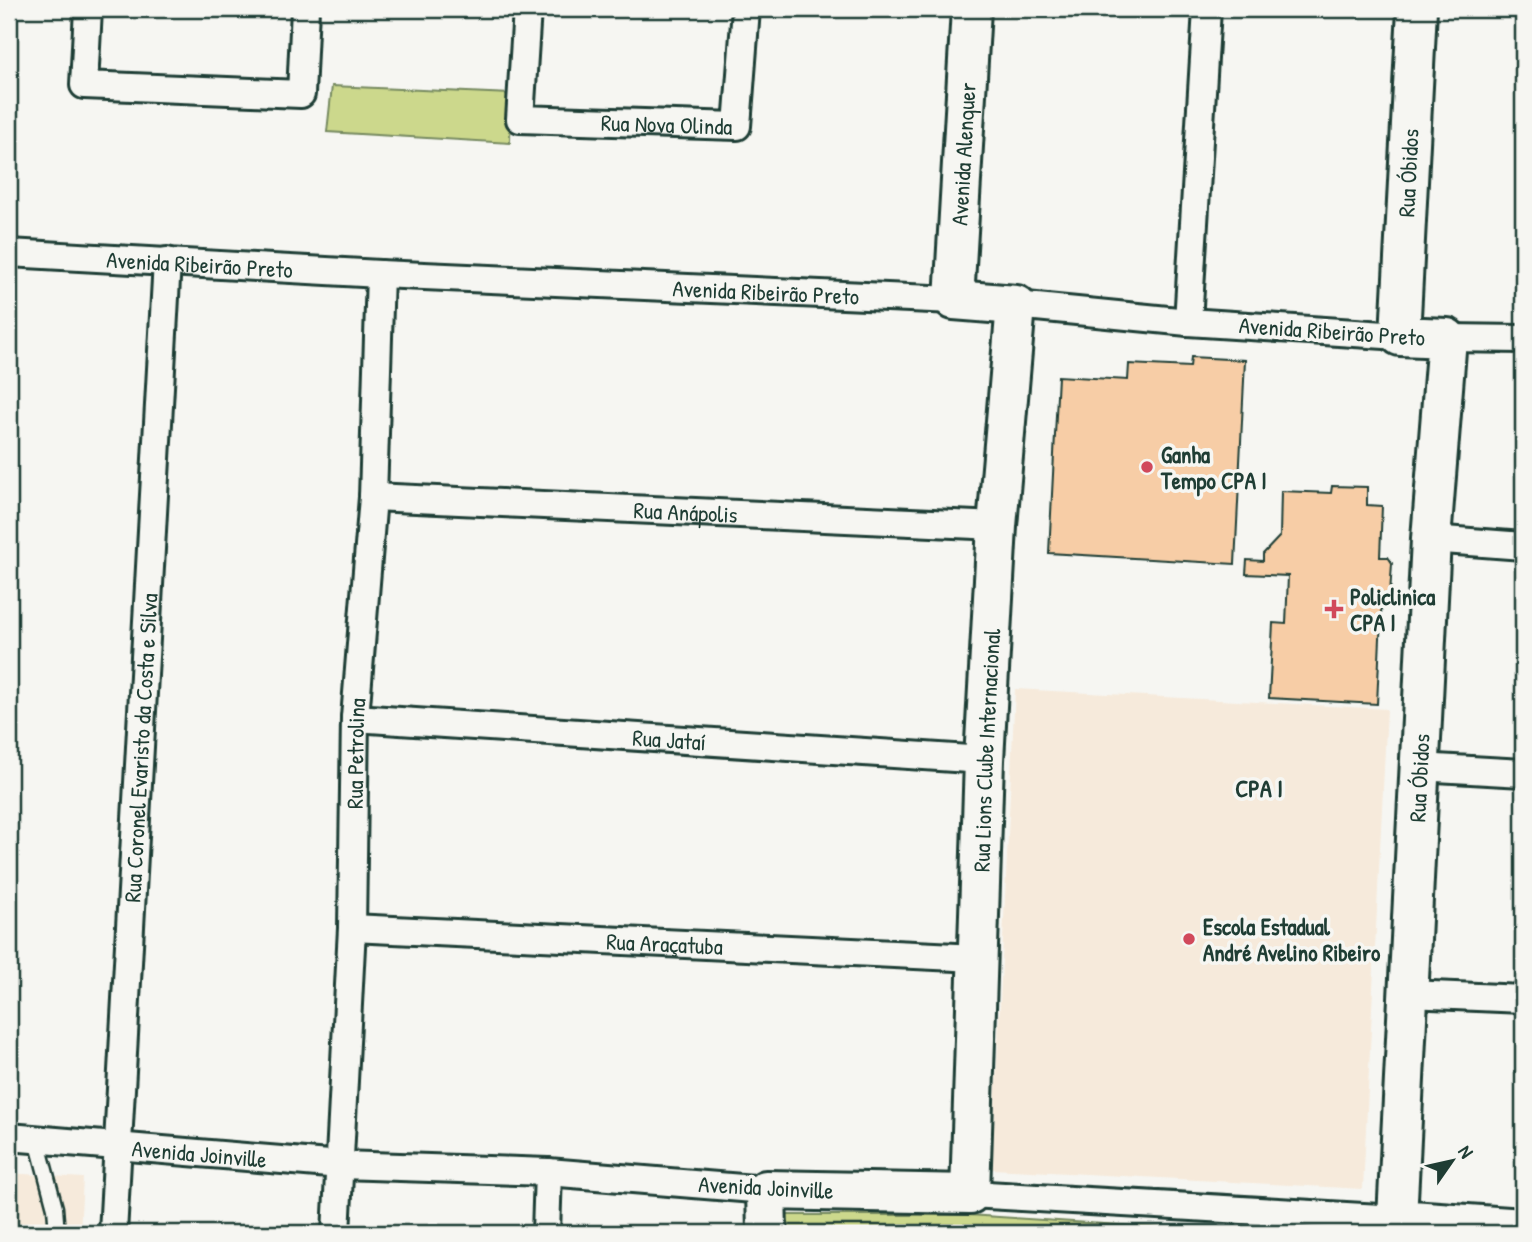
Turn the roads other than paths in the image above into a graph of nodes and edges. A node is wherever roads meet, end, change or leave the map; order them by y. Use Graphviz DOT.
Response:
graph roads {
  1 [pos="88,9"];
  2 [pos="305,9"];
  3 [pos="527,9"];
  4 [pos="746,9"];
  5 [pos="971,9"];
  6 [pos="1207,9"];
  7 [pos="1417,9"];
  8 [pos="9,253"];
  9 [pos="167,261"];
  10 [pos="380,274"];
  11 [pos="954,300"];
  12 [pos="1016,305"];
  13 [pos="1188,322"];
  14 [pos="1400,336"];
  15 [pos="1447,338"];
  16 [pos="1523,339"];
  17 [pos="373,497"];
  18 [pos="998,526"];
  19 [pos="1431,539"];
  20 [pos="1523,546"];
  21 [pos="355,718"];
  22 [pos="984,760"];
  23 [pos="1419,767"];
  24 [pos="1523,773"];
  25 [pos="352,928"];
  26 [pos="977,958"];
  27 [pos="1409,994"];
  28 [pos="1523,999"];
  29 [pos="9,1137"];
  30 [pos="37,1140"];
  31 [pos="117,1146"];
  32 [pos="341,1165"];
  33 [pos="548,1172"];
  34 [pos="766,1190"];
  35 [pos="970,1194"];
  36 [pos="1397,1219"];
  37 [pos="1523,1228"];
  38 [pos="57,1233"];
  39 [pos="113,1233"];
  40 [pos="336,1233"];
  41 [pos="546,1233"];
  42 [pos="767,1233"];
  1 -- 2 [label="street"];
  3 -- 4 [label="street, Rua Nova Olinda"];
  5 -- 11 [label="street, Avenida Alenquer"];
  6 -- 13 [label="street"];
  7 -- 14 [label="street, Rua Óbidos"];
  8 -- 9 [label="street, Avenida Ribeirão Preto"];
  9 -- 10 [label="street, Avenida Ribeirão Preto"];
  9 -- 31 [label="street, Rua Coronel Evaristo da Costa e Silva"];
  10 -- 11 [label="street, Avenida Ribeirão Preto"];
  10 -- 17 [label="street, Rua Petrolina"];
  11 -- 12 [label="street, Avenida Ribeirão Preto"];
  12 -- 13 [label="street, Avenida Ribeirão Preto"];
  12 -- 18 [label="street, Rua Lions Clube Internacional"];
  13 -- 14 [label="street, Avenida Ribeirão Preto"];
  14 -- 15 [label="street, Avenida Ribeirão Preto"];
  15 -- 16 [label="street, Avenida Ribeirão Preto"];
  15 -- 19 [label="street, Rua Óbidos"];
  17 -- 18 [label="street, Rua Anápolis"];
  17 -- 21 [label="street, Rua Petrolina"];
  18 -- 22 [label="street, Rua Lions Clube Internacional"];
  19 -- 20 [label="street"];
  19 -- 23 [label="street, Rua Óbidos"];
  21 -- 22 [label="street, Rua Jataí"];
  21 -- 25 [label="street, Rua Petrolina"];
  22 -- 26 [label="street, Rua Lions Clube Internacional"];
  23 -- 24 [label="street"];
  23 -- 27 [label="street, Rua Óbidos"];
  25 -- 26 [label="street, Rua Araçatuba"];
  25 -- 32 [label="street, Rua Petrolina"];
  26 -- 35 [label="street, Rua Lions Clube Internacional"];
  27 -- 28 [label="street"];
  27 -- 36 [label="street, Rua Óbidos"];
  29 -- 30 [label="street, Avenida Joinville"];
  30 -- 31 [label="street, Avenida Joinville"];
  30 -- 38 [label="lane"];
  31 -- 32 [label="street, Avenida Joinville"];
  31 -- 39 [label="street, Rua Coronel Evaristo da Costa e Silva"];
  32 -- 33 [label="street, Avenida Joinville"];
  32 -- 40 [label="street, Rua Petrolina"];
  33 -- 34 [label="street, Avenida Joinville"];
  33 -- 41 [label="street"];
  34 -- 35 [label="street, Avenida Joinville"];
  34 -- 42 [label="street"];
  35 -- 36 [label="street, Avenida Joinville"];
  36 -- 37 [label="street, Avenida Joinville"];
}
